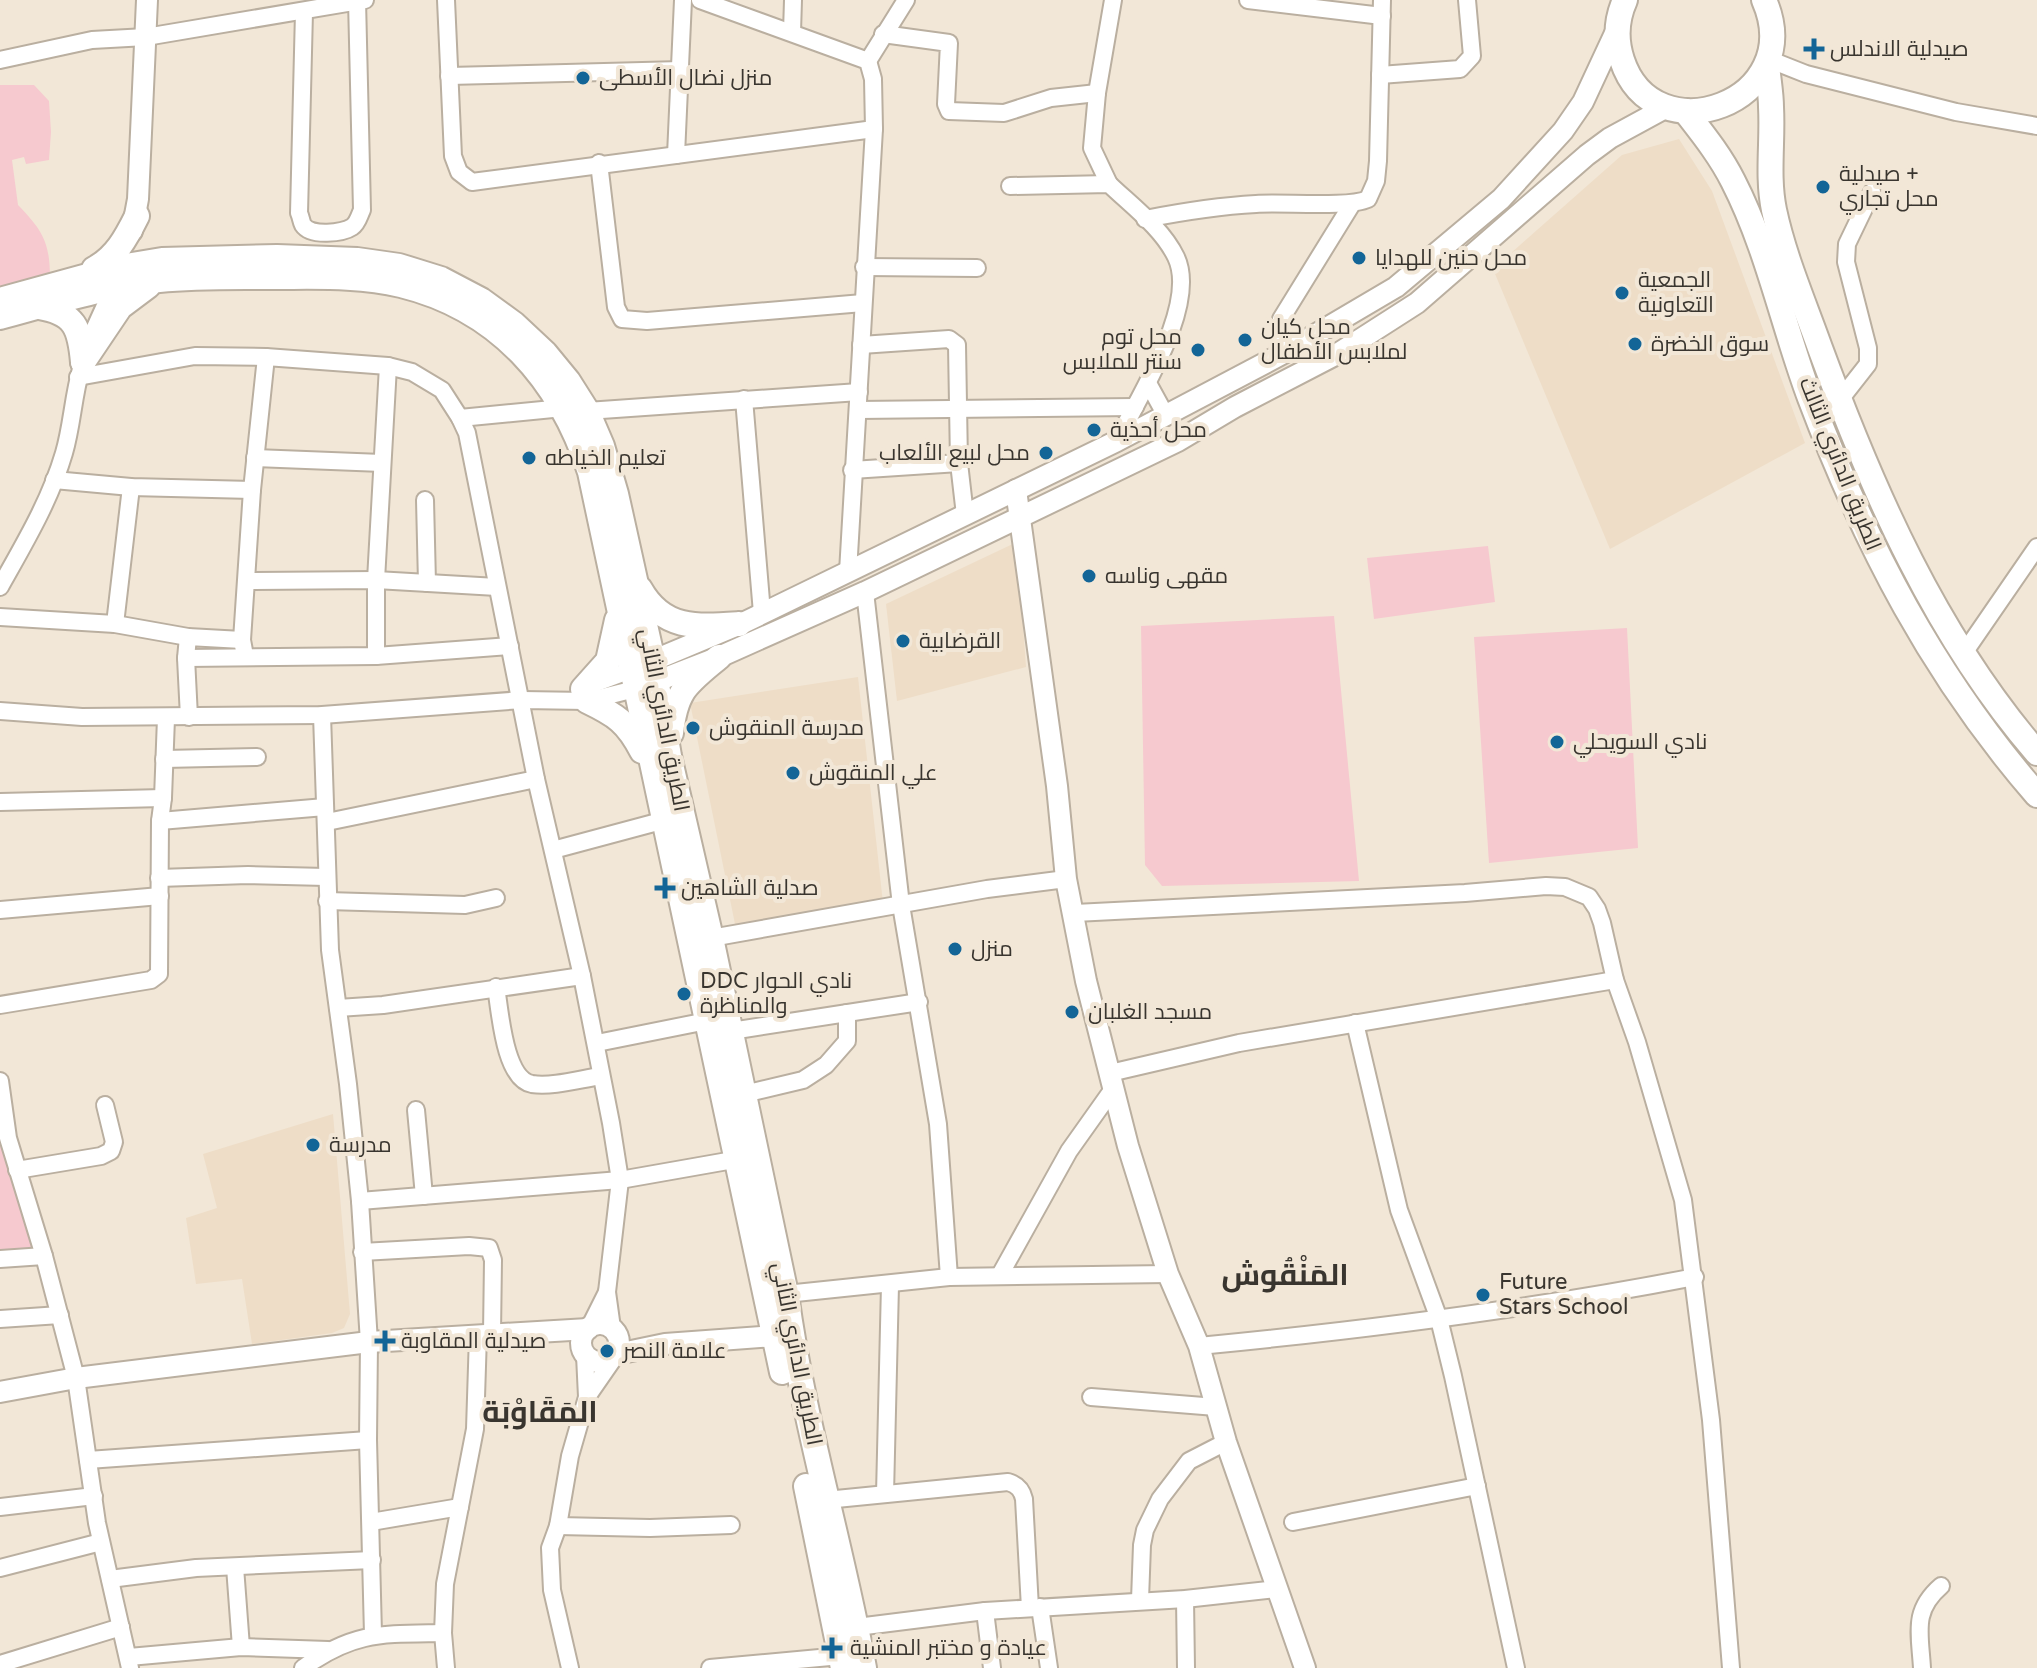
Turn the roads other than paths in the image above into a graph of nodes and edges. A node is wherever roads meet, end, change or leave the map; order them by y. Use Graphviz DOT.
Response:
graph roads {
  1 [pos="147,0"];
  2 [pos="360,0"];
  3 [pos="446,0"];
  4 [pos="683,0"];
  5 [pos="793,0"];
  6 [pos="1113,0"];
  7 [pos="1248,0"];
  8 [pos="1467,0"];
  9 [pos="706,1"];
  10 [pos="1624,1"];
  11 [pos="908,2"];
  12 [pos="1770,6"];
  13 [pos="281,7"];
  14 [pos="1382,8"];
  15 [pos="304,12"];
  16 [pos="1617,29"];
  17 [pos="792,32"];
  18 [pos="883,34"];
  19 [pos="146,37"];
  20 [pos="0,60"];
  21 [pos="868,61"];
  22 [pos="1767,62"];
  23 [pos="681,70"];
  24 [pos="1380,75"];
  25 [pos="449,76"];
  26 [pos="1097,93"];
  27 [pos="1676,109"];
  28 [pos="2037,126"];
  29 [pos="874,129"];
  30 [pos="676,155"];
  31 [pos="599,163"];
  32 [pos="1109,184"];
  33 [pos="1010,186"];
  34 [pos="1872,192"];
  35 [pos="1352,204"];
  36 [pos="137,216"];
  37 [pos="1145,219"];
  38 [pos="864,267"];
  39 [pos="977,268"];
  40 [pos="160,270"];
  41 [pos="116,278"];
  42 [pos="74,281"];
  43 [pos="0,300"];
  44 [pos="863,303"];
  45 [pos="39,307"];
  46 [pos="0,317"];
  47 [pos="861,345"];
  48 [pos="1284,353"];
  49 [pos="266,357"];
  50 [pos="388,366"];
  51 [pos="80,370"];
  52 [pos="1148,383"];
  53 [pos="859,392"];
  54 [pos="744,399"];
  55 [pos="1839,401"];
  56 [pos="1135,407"];
  57 [pos="575,409"];
  58 [pos="858,410"];
  59 [pos="957,410"];
  60 [pos="1165,414"];
  61 [pos="460,418"];
  62 [pos="1117,441"];
  63 [pos="255,458"];
  64 [pos="382,463"];
  65 [pos="959,463"];
  66 [pos="852,470"];
  67 [pos="54,480"];
  68 [pos="131,487"];
  69 [pos="252,490"];
  70 [pos="1016,490"];
  71 [pos="425,500"];
  72 [pos="965,515"];
  73 [pos="1021,515"];
  74 [pos="2037,547"];
  75 [pos="848,572"];
  76 [pos="634,578"];
  77 [pos="376,580"];
  78 [pos="247,581"];
  79 [pos="427,583"];
  80 [pos="0,587"];
  81 [pos="497,587"];
  82 [pos="865,592"];
  83 [pos="618,610"];
  84 [pos="762,613"];
  85 [pos="0,617"];
  86 [pos="115,624"];
  87 [pos="739,624"];
  88 [pos="188,637"];
  89 [pos="510,646"];
  90 [pos="244,648"];
  91 [pos="1964,653"];
  92 [pos="376,656"];
  93 [pos="719,657"];
  94 [pos="186,658"];
  95 [pos="644,676"];
  96 [pos="585,695"];
  97 [pos="522,700"];
  98 [pos="0,711"];
  99 [pos="322,715"];
  100 [pos="189,717"];
  101 [pos="166,718"];
  102 [pos="2037,753"];
  103 [pos="257,757"];
  104 [pos="164,759"];
  105 [pos="661,764"];
  106 [pos="536,779"];
  107 [pos="2037,795"];
  108 [pos="163,798"];
  109 [pos="0,802"];
  110 [pos="326,814"];
  111 [pos="665,820"];
  112 [pos="160,821"];
  113 [pos="553,850"];
  114 [pos="326,877"];
  115 [pos="159,878"];
  116 [pos="1066,879"];
  117 [pos="160,896"];
  118 [pos="496,898"];
  119 [pos="327,901"];
  120 [pos="901,905"];
  121 [pos="0,910"];
  122 [pos="1075,913"];
  123 [pos="711,938"];
  124 [pos="582,976"];
  125 [pos="1615,980"];
  126 [pos="496,987"];
  127 [pos="919,1002"];
  128 [pos="0,1005"];
  129 [pos="338,1008"];
  130 [pos="847,1013"];
  131 [pos="707,1021"];
  132 [pos="1355,1023"];
  133 [pos="731,1031"];
  134 [pos="597,1043"];
  135 [pos="601,1076"];
  136 [pos="0,1081"];
  137 [pos="1112,1081"];
  138 [pos="744,1094"];
  139 [pos="105,1105"];
  140 [pos="416,1110"];
  141 [pos="739,1159"];
  142 [pos="17,1170"];
  143 [pos="620,1180"];
  144 [pos="424,1196"];
  145 [pos="360,1201"];
  146 [pos="362,1252"];
  147 [pos="44,1256"];
  148 [pos="0,1259"];
  149 [pos="1168,1274"];
  150 [pos="1000,1275"];
  151 [pos="949,1277"];
  152 [pos="1695,1277"];
  153 [pos="890,1285"];
  154 [pos="607,1292"];
  155 [pos="786,1294"];
  156 [pos="60,1315"];
  157 [pos="0,1319"];
  158 [pos="1439,1319"];
  159 [pos="589,1328"];
  160 [pos="614,1330"];
  161 [pos="544,1333"];
  162 [pos="485,1335"];
  163 [pos="784,1336"];
  164 [pos="369,1342"];
  165 [pos="665,1344"];
  166 [pos="1199,1346"];
  167 [pos="583,1352"];
  168 [pos="615,1356"];
  169 [pos="76,1378"];
  170 [pos="0,1392"];
  171 [pos="587,1397"];
  172 [pos="1091,1397"];
  173 [pos="1216,1407"];
  174 [pos="368,1440"];
  175 [pos="1226,1442"];
  176 [pos="88,1460"];
  177 [pos="1477,1486"];
  178 [pos="885,1494"];
  179 [pos="94,1496"];
  180 [pos="826,1500"];
  181 [pos="0,1507"];
  182 [pos="460,1507"];
  183 [pos="371,1522"];
  184 [pos="1293,1522"];
  185 [pos="731,1525"];
  186 [pos="558,1526"];
  187 [pos="101,1542"];
  188 [pos="372,1560"];
  189 [pos="235,1567"];
  190 [pos="0,1568"];
  191 [pos="110,1579"];
  192 [pos="1941,1586"];
  193 [pos="1276,1589"];
  194 [pos="1185,1599"];
  195 [pos="1140,1600"];
  196 [pos="1035,1607"];
  197 [pos="985,1611"];
  198 [pos="121,1627"];
  199 [pos="857,1627"];
  200 [pos="443,1633"];
  201 [pos="373,1634"];
  202 [pos="241,1647"];
  203 [pos="328,1650"];
  204 [pos="842,1662"];
  205 [pos="129,1663"];
  206 [pos="0,1664"];
  207 [pos="303,1668"];
  208 [pos="446,1668"];
  209 [pos="570,1668"];
  210 [pos="710,1668"];
  211 [pos="864,1668"];
  212 [pos="992,1668"];
  213 [pos="1049,1668"];
  214 [pos="1186,1668"];
  215 [pos="1305,1668"];
  216 [pos="1516,1668"];
  217 [pos="1731,1668"];
  218 [pos="1922,1668"];
  1 -- 19 [label="street"];
  2 -- 15 [label="street"];
  2 -- 15 [label="street"];
  3 -- 25 [label="street"];
  4 -- 23 [label="street"];
  5 -- 17 [label="street"];
  6 -- 26 [label="street"];
  7 -- 14 [label="street"];
  8 -- 24 [label="street"];
  9 -- 17 [label="street"];
  10 -- 16 [label="main road"];
  11 -- 18 [label="street"];
  12 -- 22 [label="main road, الطريق الدائري الثالث"];
  13 -- 15 [label="street"];
  13 -- 19 [label="street"];
  14 -- 24 [label="street"];
  16 -- 27 [label="main road, الطريق الدائري الثالث"];
  16 -- 48 [label="street"];
  17 -- 21 [label="street"];
  18 -- 21 [label="street"];
  18 -- 26 [label="street"];
  19 -- 20 [label="street"];
  19 -- 36 [label="street"];
  21 -- 29 [label="street"];
  22 -- 27 [label="main road"];
  22 -- 28 [label="street"];
  22 -- 55 [label="main road, الطريق الدائري الثالث"];
  23 -- 25 [label="street"];
  23 -- 30 [label="street"];
  24 -- 35 [label="street"];
  25 -- 31 [label="street"];
  26 -- 32 [label="street"];
  27 -- 73 [label="street"];
  27 -- 107 [label="main road, الطريق الدائري الثالث"];
  29 -- 30 [label="street"];
  29 -- 38 [label="street"];
  30 -- 31 [label="street"];
  31 -- 44 [label="street"];
  32 -- 33 [label="street"];
  32 -- 37 [label="street"];
  34 -- 55 [label="street"];
  35 -- 37 [label="street"];
  35 -- 48 [label="street"];
  36 -- 40 [label="main road"];
  36 -- 41 [label="street"];
  36 -- 42 [label="main road"];
  37 -- 52 [label="street"];
  38 -- 39 [label="street"];
  38 -- 44 [label="street"];
  40 -- 41 [label="main road, الطريق الدائري الثاني"];
  40 -- 51 [label="main road"];
  40 -- 57 [label="main road, الطريق الدائري الثاني"];
  41 -- 42 [label="main road, الطريق الدائري الثاني"];
  41 -- 45 [label="main road, الطريق الدائري الثاني"];
  41 -- 51 [label="street"];
  42 -- 43 [label="main road, الطريق الدائري الثاني"];
  44 -- 47 [label="street"];
  45 -- 46 [label="main road, الطريق الدائري الثاني"];
  45 -- 51 [label="main road"];
  47 -- 53 [label="street"];
  47 -- 59 [label="street"];
  48 -- 60 [label="street"];
  49 -- 50 [label="street"];
  49 -- 51 [label="street"];
  49 -- 63 [label="street"];
  50 -- 61 [label="street"];
  50 -- 64 [label="street"];
  51 -- 67 [label="street"];
  52 -- 56 [label="street"];
  52 -- 60 [label="street"];
  53 -- 54 [label="street"];
  53 -- 58 [label="street"];
  54 -- 57 [label="street"];
  54 -- 84 [label="street"];
  55 -- 91 [label="main road, الطريق الدائري الثالث"];
  56 -- 59 [label="street"];
  56 -- 62 [label="street"];
  57 -- 61 [label="street"];
  57 -- 76 [label="main road, الطريق الدائري الثاني"];
  57 -- 83 [label="main road, الطريق الدائري الثاني"];
  58 -- 59 [label="street"];
  58 -- 66 [label="street"];
  59 -- 65 [label="street"];
  60 -- 62 [label="street"];
  61 -- 81 [label="street"];
  62 -- 70 [label="street"];
  63 -- 64 [label="street"];
  63 -- 69 [label="street"];
  64 -- 77 [label="street"];
  65 -- 66 [label="street"];
  65 -- 72 [label="street"];
  66 -- 75 [label="street"];
  67 -- 68 [label="street"];
  67 -- 80 [label="street"];
  68 -- 69 [label="street"];
  68 -- 86 [label="street"];
  69 -- 78 [label="street"];
  70 -- 72 [label="street"];
  70 -- 73 [label="street"];
  71 -- 79 [label="street"];
  72 -- 75 [label="street"];
  73 -- 82 [label="street"];
  73 -- 116 [label="street"];
  74 -- 91 [label="street"];
  75 -- 84 [label="street"];
  76 -- 87 [label="main road"];
  76 -- 95 [label="main road, الطريق الدائري الثاني"];
  77 -- 78 [label="street"];
  77 -- 79 [label="street"];
  77 -- 92 [label="street"];
  78 -- 90 [label="street"];
  79 -- 81 [label="street"];
  81 -- 89 [label="street"];
  82 -- 93 [label="street"];
  82 -- 120 [label="street"];
  83 -- 95 [label="main road, الطريق الدائري الثاني"];
  83 -- 96 [label="main road"];
  84 -- 87 [label="street"];
  85 -- 86 [label="street"];
  86 -- 88 [label="street"];
  87 -- 95 [label="street"];
  88 -- 90 [label="street"];
  88 -- 94 [label="street"];
  89 -- 92 [label="street"];
  89 -- 97 [label="street"];
  90 -- 92 [label="street"];
  90 -- 94 [label="street"];
  91 -- 102 [label="main road, الطريق الدائري الثالث"];
  93 -- 95 [label="street"];
  93 -- 105 [label="main road"];
  94 -- 100 [label="street"];
  95 -- 96 [label="street"];
  95 -- 105 [label="main road, الطريق الدائري الثاني"];
  96 -- 97 [label="street"];
  96 -- 105 [label="main road"];
  97 -- 99 [label="street"];
  97 -- 106 [label="street"];
  98 -- 101 [label="street"];
  99 -- 100 [label="street"];
  99 -- 110 [label="street"];
  100 -- 101 [label="street"];
  101 -- 104 [label="street"];
  103 -- 104 [label="street"];
  104 -- 108 [label="street"];
  105 -- 111 [label="main road, الطريق الدائري الثاني"];
  105 -- 123 [label="main road, الطريق الدائري الثاني"];
  106 -- 110 [label="street"];
  106 -- 113 [label="street"];
  108 -- 109 [label="street"];
  108 -- 112 [label="street"];
  110 -- 112 [label="street"];
  110 -- 114 [label="street"];
  111 -- 113 [label="street"];
  111 -- 131 [label="main road, الطريق الدائري الثاني"];
  112 -- 115 [label="street"];
  113 -- 124 [label="street"];
  114 -- 115 [label="street"];
  114 -- 119 [label="street"];
  115 -- 117 [label="street"];
  116 -- 120 [label="street"];
  116 -- 122 [label="street"];
  117 -- 121 [label="street"];
  117 -- 128 [label="street"];
  118 -- 119 [label="street"];
  119 -- 129 [label="street"];
  120 -- 123 [label="street"];
  120 -- 127 [label="street"];
  122 -- 125 [label="street"];
  122 -- 137 [label="street"];
  123 -- 133 [label="main road, الطريق الدائري الثاني"];
  124 -- 126 [label="street"];
  124 -- 134 [label="street"];
  125 -- 132 [label="street"];
  125 -- 152 [label="street"];
  126 -- 129 [label="street"];
  126 -- 135 [label="street"];
  127 -- 130 [label="street"];
  127 -- 151 [label="street"];
  129 -- 145 [label="street"];
  130 -- 133 [label="street"];
  130 -- 138 [label="street"];
  131 -- 134 [label="street"];
  131 -- 141 [label="main road, الطريق الدائري الثاني"];
  132 -- 137 [label="street"];
  132 -- 158 [label="street"];
  133 -- 138 [label="main road, الطريق الدائري الثاني"];
  134 -- 135 [label="street"];
  135 -- 143 [label="street"];
  136 -- 142 [label="street"];
  137 -- 149 [label="street"];
  137 -- 150 [label="street"];
  138 -- 155 [label="main road, الطريق الدائري الثاني"];
  139 -- 142 [label="street"];
  140 -- 144 [label="street"];
  141 -- 143 [label="street"];
  141 -- 163 [label="main road, الطريق الدائري الثاني"];
  142 -- 147 [label="street"];
  143 -- 144 [label="street"];
  143 -- 154 [label="street"];
  144 -- 145 [label="street"];
  145 -- 146 [label="street"];
  146 -- 162 [label="street"];
  146 -- 164 [label="street"];
  147 -- 148 [label="street"];
  147 -- 156 [label="street"];
  149 -- 150 [label="street"];
  149 -- 166 [label="street"];
  150 -- 151 [label="street"];
  151 -- 153 [label="street"];
  152 -- 158 [label="street"];
  152 -- 217 [label="street"];
  153 -- 155 [label="street"];
  153 -- 178 [label="street"];
  154 -- 159 [label="street"];
  154 -- 160 [label="street"];
  155 -- 163 [label="main road, الطريق الدائري الثاني"];
  156 -- 157 [label="street"];
  156 -- 169 [label="street"];
  158 -- 166 [label="street"];
  158 -- 177 [label="street"];
  159 -- 160 [label="street"];
  159 -- 161 [label="street"];
  159 -- 167 [label="street"];
  160 -- 165 [label="street"];
  160 -- 168 [label="street"];
  161 -- 162 [label="street"];
  161 -- 167 [label="street"];
  162 -- 164 [label="street"];
  162 -- 182 [label="street"];
  163 -- 165 [label="street"];
  163 -- 180 [label="main road, الطريق الدائري الثاني"];
  163 -- 204 [label="main road, الطريق الدائري الثاني"];
  164 -- 169 [label="street"];
  164 -- 174 [label="street"];
  165 -- 168 [label="street"];
  166 -- 173 [label="street"];
  167 -- 168 [label="street"];
  167 -- 171 [label="street"];
  168 -- 171 [label="street"];
  169 -- 170 [label="street"];
  169 -- 176 [label="street"];
  171 -- 186 [label="street"];
  172 -- 173 [label="street"];
  173 -- 175 [label="street"];
  174 -- 176 [label="street"];
  174 -- 183 [label="street"];
  175 -- 193 [label="street"];
  175 -- 195 [label="street"];
  176 -- 179 [label="street"];
  177 -- 184 [label="street"];
  177 -- 216 [label="street"];
  178 -- 180 [label="street"];
  178 -- 196 [label="street"];
  179 -- 181 [label="street"];
  179 -- 187 [label="street"];
  180 -- 199 [label="main road, الطريق الدائري الثاني"];
  182 -- 183 [label="street"];
  182 -- 200 [label="street"];
  183 -- 188 [label="street"];
  185 -- 186 [label="street"];
  186 -- 209 [label="street"];
  187 -- 190 [label="street"];
  187 -- 191 [label="street"];
  188 -- 189 [label="street"];
  188 -- 201 [label="street"];
  189 -- 191 [label="street"];
  189 -- 202 [label="street"];
  191 -- 198 [label="street"];
  192 -- 218 [label="street"];
  193 -- 194 [label="street"];
  193 -- 215 [label="street"];
  194 -- 195 [label="street"];
  194 -- 214 [label="street"];
  195 -- 196 [label="street"];
  196 -- 197 [label="street"];
  196 -- 213 [label="street"];
  197 -- 199 [label="street"];
  197 -- 212 [label="street"];
  198 -- 205 [label="street"];
  198 -- 206 [label="street"];
  199 -- 211 [label="main road, الطريق الدائري الثاني"];
  200 -- 201 [label="street"];
  200 -- 208 [label="street"];
  201 -- 203 [label="street"];
  202 -- 203 [label="street"];
  202 -- 205 [label="street"];
  203 -- 207 [label="street"];
  204 -- 210 [label="street"];
}
